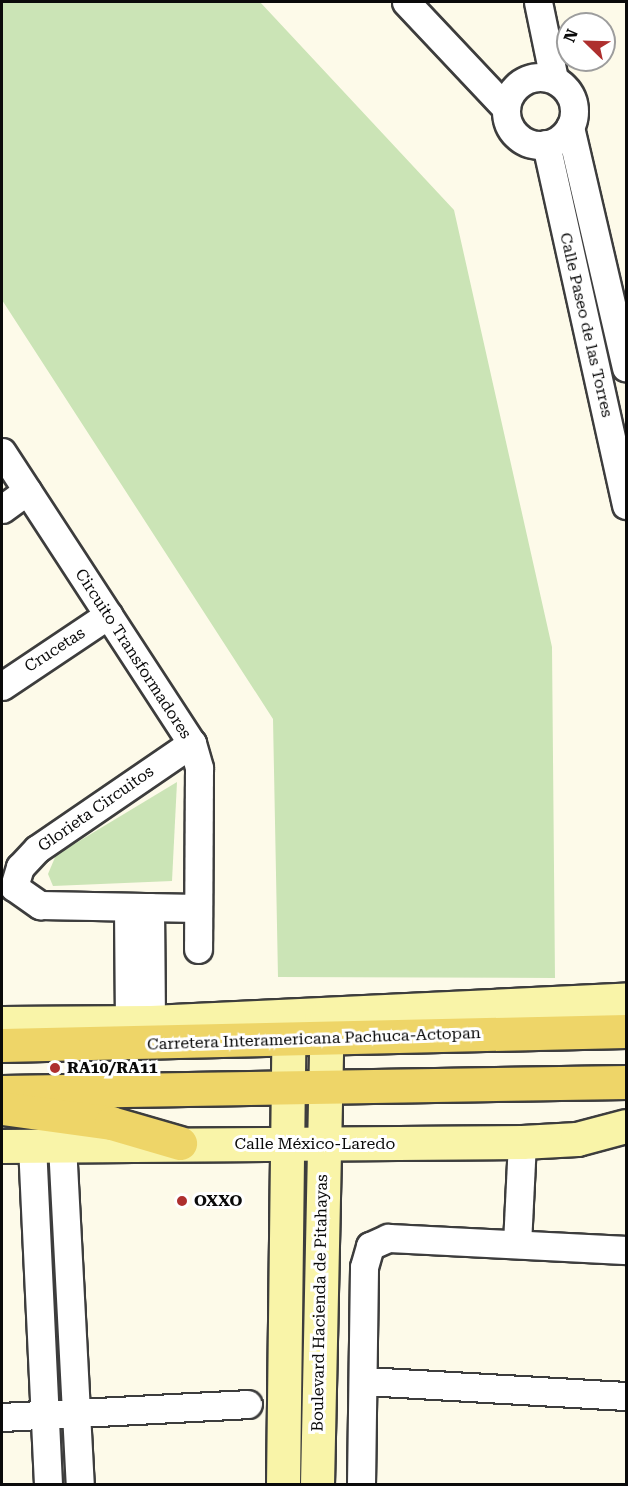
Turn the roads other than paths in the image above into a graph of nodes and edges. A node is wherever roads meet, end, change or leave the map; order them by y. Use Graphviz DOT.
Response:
graph roads {
  1 [pos="406,2"];
  2 [pos="538,2"];
  3 [pos="554,79"];
  4 [pos="506,108"];
  5 [pos="570,127"];
  6 [pos="546,144"];
  7 [pos="627,368"];
  8 [pos="2,452"];
  9 [pos="27,491"];
  10 [pos="627,505"];
  11 [pos="2,509"];
  12 [pos="108,615"];
  13 [pos="2,686"];
  14 [pos="192,743"];
  15 [pos="139,907"];
  16 [pos="198,908"];
  17 [pos="198,949"];
  18 [pos="627,1000"];
  19 [pos="140,1022"];
  20 [pos="2,1023"];
  21 [pos="326,1027"];
  22 [pos="290,1029"];
  23 [pos="627,1030"];
  24 [pos="208,1031"];
  25 [pos="404,1036"];
  26 [pos="2,1045"];
  27 [pos="627,1082"];
  28 [pos="289,1083"];
  29 [pos="324,1083"];
  30 [pos="399,1084"];
  31 [pos="204,1086"];
  32 [pos="2,1092"];
  33 [pos="2,1108"];
  34 [pos="627,1126"];
  35 [pos="522,1142"];
  36 [pos="180,1143"];
  37 [pos="32,1145"];
  38 [pos="288,1146"];
  39 [pos="323,1147"];
  40 [pos="517,1244"];
  41 [pos="627,1250"];
  42 [pos="365,1382"];
  43 [pos="627,1396"];
  44 [pos="248,1404"];
  45 [pos="76,1412"];
  46 [pos="45,1415"];
  47 [pos="2,1417"];
  48 [pos="48,1485"];
  49 [pos="80,1485"];
  50 [pos="283,1485"];
  51 [pos="317,1485"];
  52 [pos="361,1485"];
  1 -- 4 [label="street"];
  2 -- 3 [label="street"];
  3 -- 4 [label="street"];
  3 -- 5 [label="street"];
  4 -- 6 [label="street"];
  5 -- 6 [label="street"];
  5 -- 7 [label="street, Calle Paseo de las Torres"];
  6 -- 10 [label="street, Calle Paseo de las Torres"];
  8 -- 9 [label="street, Circuito Transformadores"];
  9 -- 11 [label="street"];
  9 -- 12 [label="street, Circuito Transformadores"];
  12 -- 13 [label="street, Crucetas"];
  12 -- 14 [label="street, Circuito Transformadores"];
  14 -- 15 [label="street, Glorieta Circuitos"];
  14 -- 16 [label="street, Circuito Transformadores"];
  15 -- 16 [label="street"];
  15 -- 19 [label="street"];
  16 -- 17 [label="street, Circuito Transformadores"];
  18 -- 21 [label="street"];
  19 -- 20 [label="street"];
  19 -- 24 [label="street"];
  21 -- 22 [label="main road, Carretera Interamericana Pachuca-Actopan"];
  21 -- 25 [label="main road, Carretera Interamericana Pachuca-Actopan"];
  21 -- 29 [label="street, Boulevard Hacienda de Pitahayas"];
  22 -- 24 [label="main road, Carretera Interamericana Pachuca-Actopan"];
  22 -- 28 [label="street, Boulevard Hacienda de Pitahayas"];
  23 -- 25 [label="main road, Carretera Interamericana Pachuca-Actopan"];
  24 -- 26 [label="main road, Carretera Interamericana Pachuca-Actopan"];
  24 -- 31 [label="main road"];
  25 -- 30 [label="main road"];
  27 -- 30 [label="main road"];
  28 -- 29 [label="main road"];
  28 -- 31 [label="main road"];
  28 -- 38 [label="street, Boulevard Hacienda de Pitahayas"];
  29 -- 30 [label="main road"];
  29 -- 39 [label="street, Boulevard Hacienda de Pitahayas"];
  31 -- 32 [label="main road"];
  33 -- 36 [label="main road"];
  34 -- 35 [label="street, Calle México-Laredo"];
  35 -- 39 [label="street, Calle México-Laredo"];
  35 -- 40 [label="street"];
  36 -- 37 [label="street, Calle México-Laredo"];
  36 -- 38 [label="street, Calle México-Laredo"];
  37 -- 45 [label="street"];
  37 -- 46 [label="street"];
  38 -- 39 [label="street, Calle México-Laredo"];
  38 -- 50 [label="street, Boulevard Hacienda de Pitahayas"];
  39 -- 51 [label="street, Boulevard Hacienda de Pitahayas"];
  40 -- 41 [label="street"];
  40 -- 42 [label="street"];
  42 -- 43 [label="street"];
  42 -- 52 [label="street"];
  44 -- 45 [label="street"];
  45 -- 46 [label="street"];
  45 -- 49 [label="street"];
  46 -- 47 [label="street"];
  46 -- 48 [label="street"];
}
